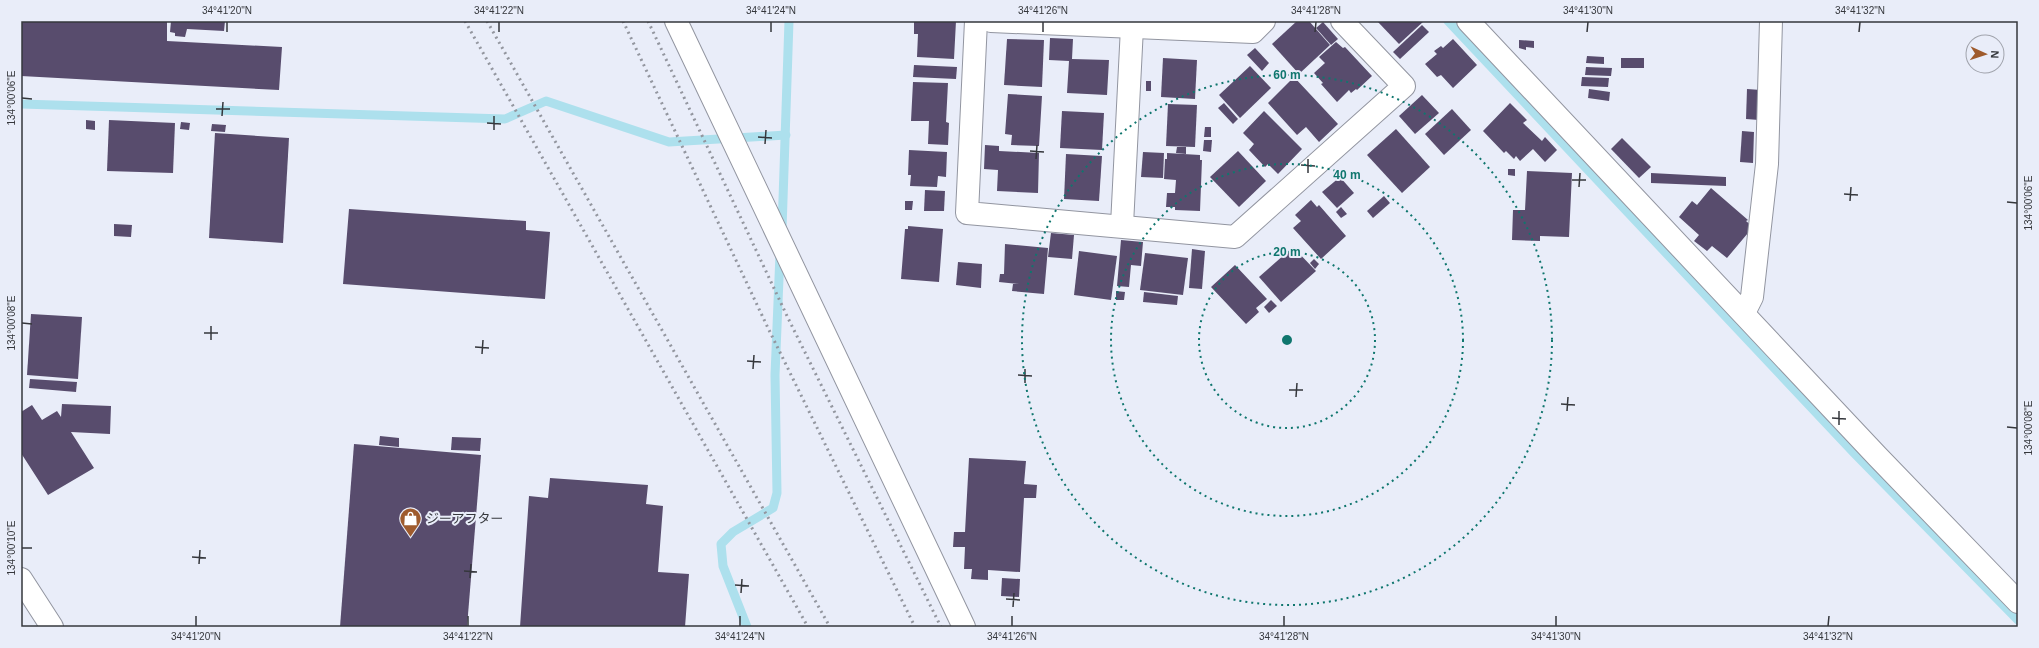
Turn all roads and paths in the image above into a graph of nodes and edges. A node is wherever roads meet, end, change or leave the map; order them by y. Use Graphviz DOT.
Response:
graph roads {
  1 [pos="676,21"];
  2 [pos="976,21"];
  3 [pos="992,21"];
  4 [pos="1264,21"];
  5 [pos="1342,21"];
  6 [pos="1468,21"];
  7 [pos="1771,21"];
  8 [pos="1132,27"];
  9 [pos="1122,225"];
  10 [pos="1744,313"];
  11 [pos="21,579"];
  12 [pos="2018,602"];
  13 [pos="52,627"];
  14 [pos="964,627"];
  1 -- 14 [label="main road"];
  2 -- 9 [label="main road"];
  3 -- 8 [label="main road"];
  4 -- 8 [label="main road"];
  5 -- 9 [label="main road"];
  6 -- 10 [label="main road"];
  7 -- 10 [label="main road"];
  8 -- 9 [label="main road"];
  10 -- 12 [label="main road"];
  11 -- 13 [label="main road"];
}
